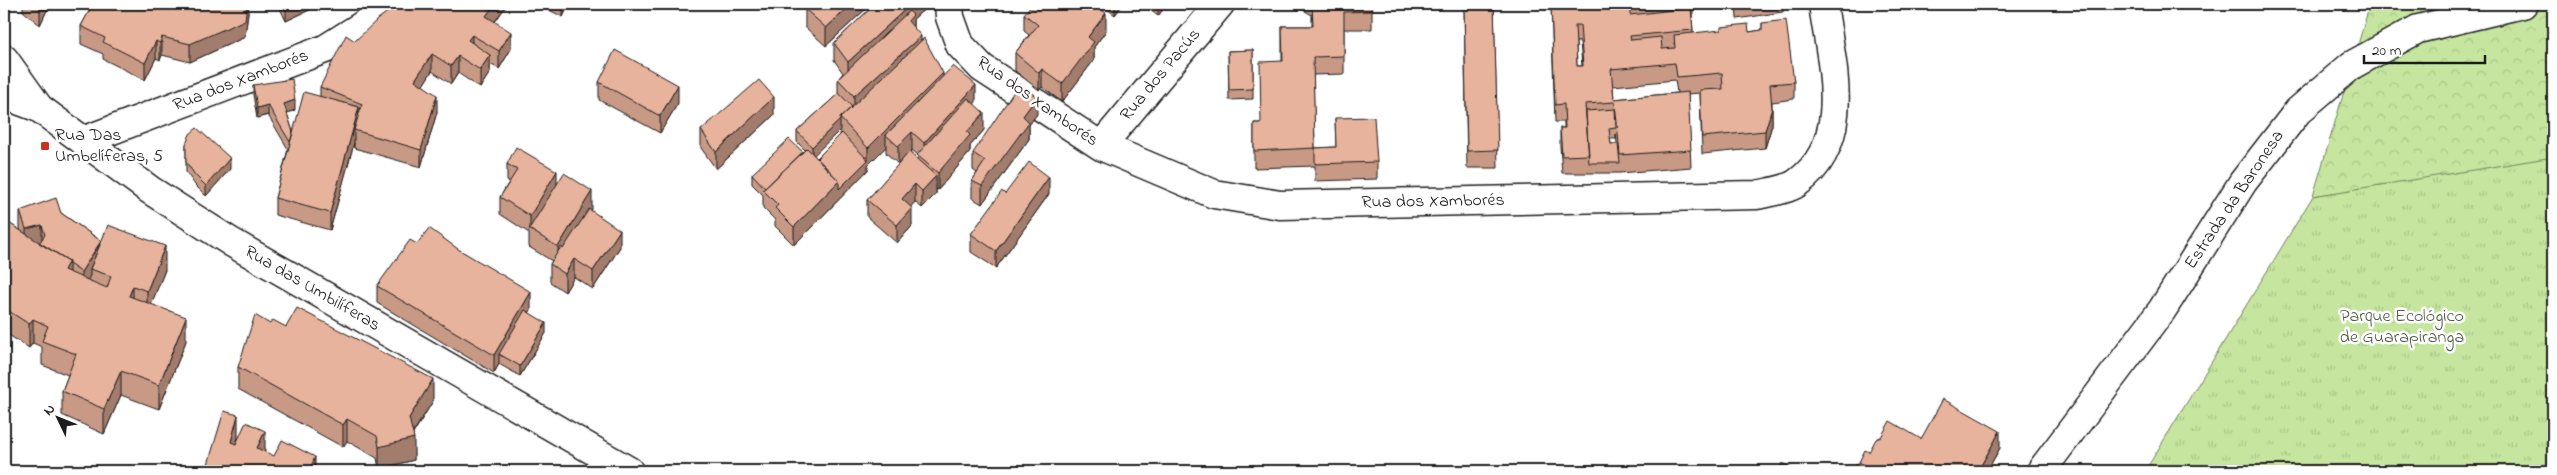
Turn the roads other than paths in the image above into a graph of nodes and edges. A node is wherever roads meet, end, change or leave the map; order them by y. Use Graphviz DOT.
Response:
graph roads {
  1 [pos="390,4"];
  2 [pos="949,4"];
  3 [pos="1220,4"];
  4 [pos="1822,4"];
  5 [pos="2523,4"];
  6 [pos="4,59"];
  7 [pos="4,95"];
  8 [pos="39,108"];
  9 [pos="83,141"];
  10 [pos="1101,146"];
  11 [pos="629,471"];
  12 [pos="2041,471"];
  1 -- 9 [label="street, Rua dos Xamborés"];
  2 -- 10 [label="street, Rua dos Xamborés"];
  3 -- 10 [label="street, Rua dos Pacús"];
  4 -- 10 [label="street, Rua dos Xamborés"];
  5 -- 12 [label="street, Estrada da Baronesa"];
  6 -- 8 [label="street"];
  7 -- 8 [label="street, Rua das Umbilíferas"];
  8 -- 9 [label="street, Rua das Umbilíferas"];
  9 -- 11 [label="street, Rua das Umbilíferas"];
}
